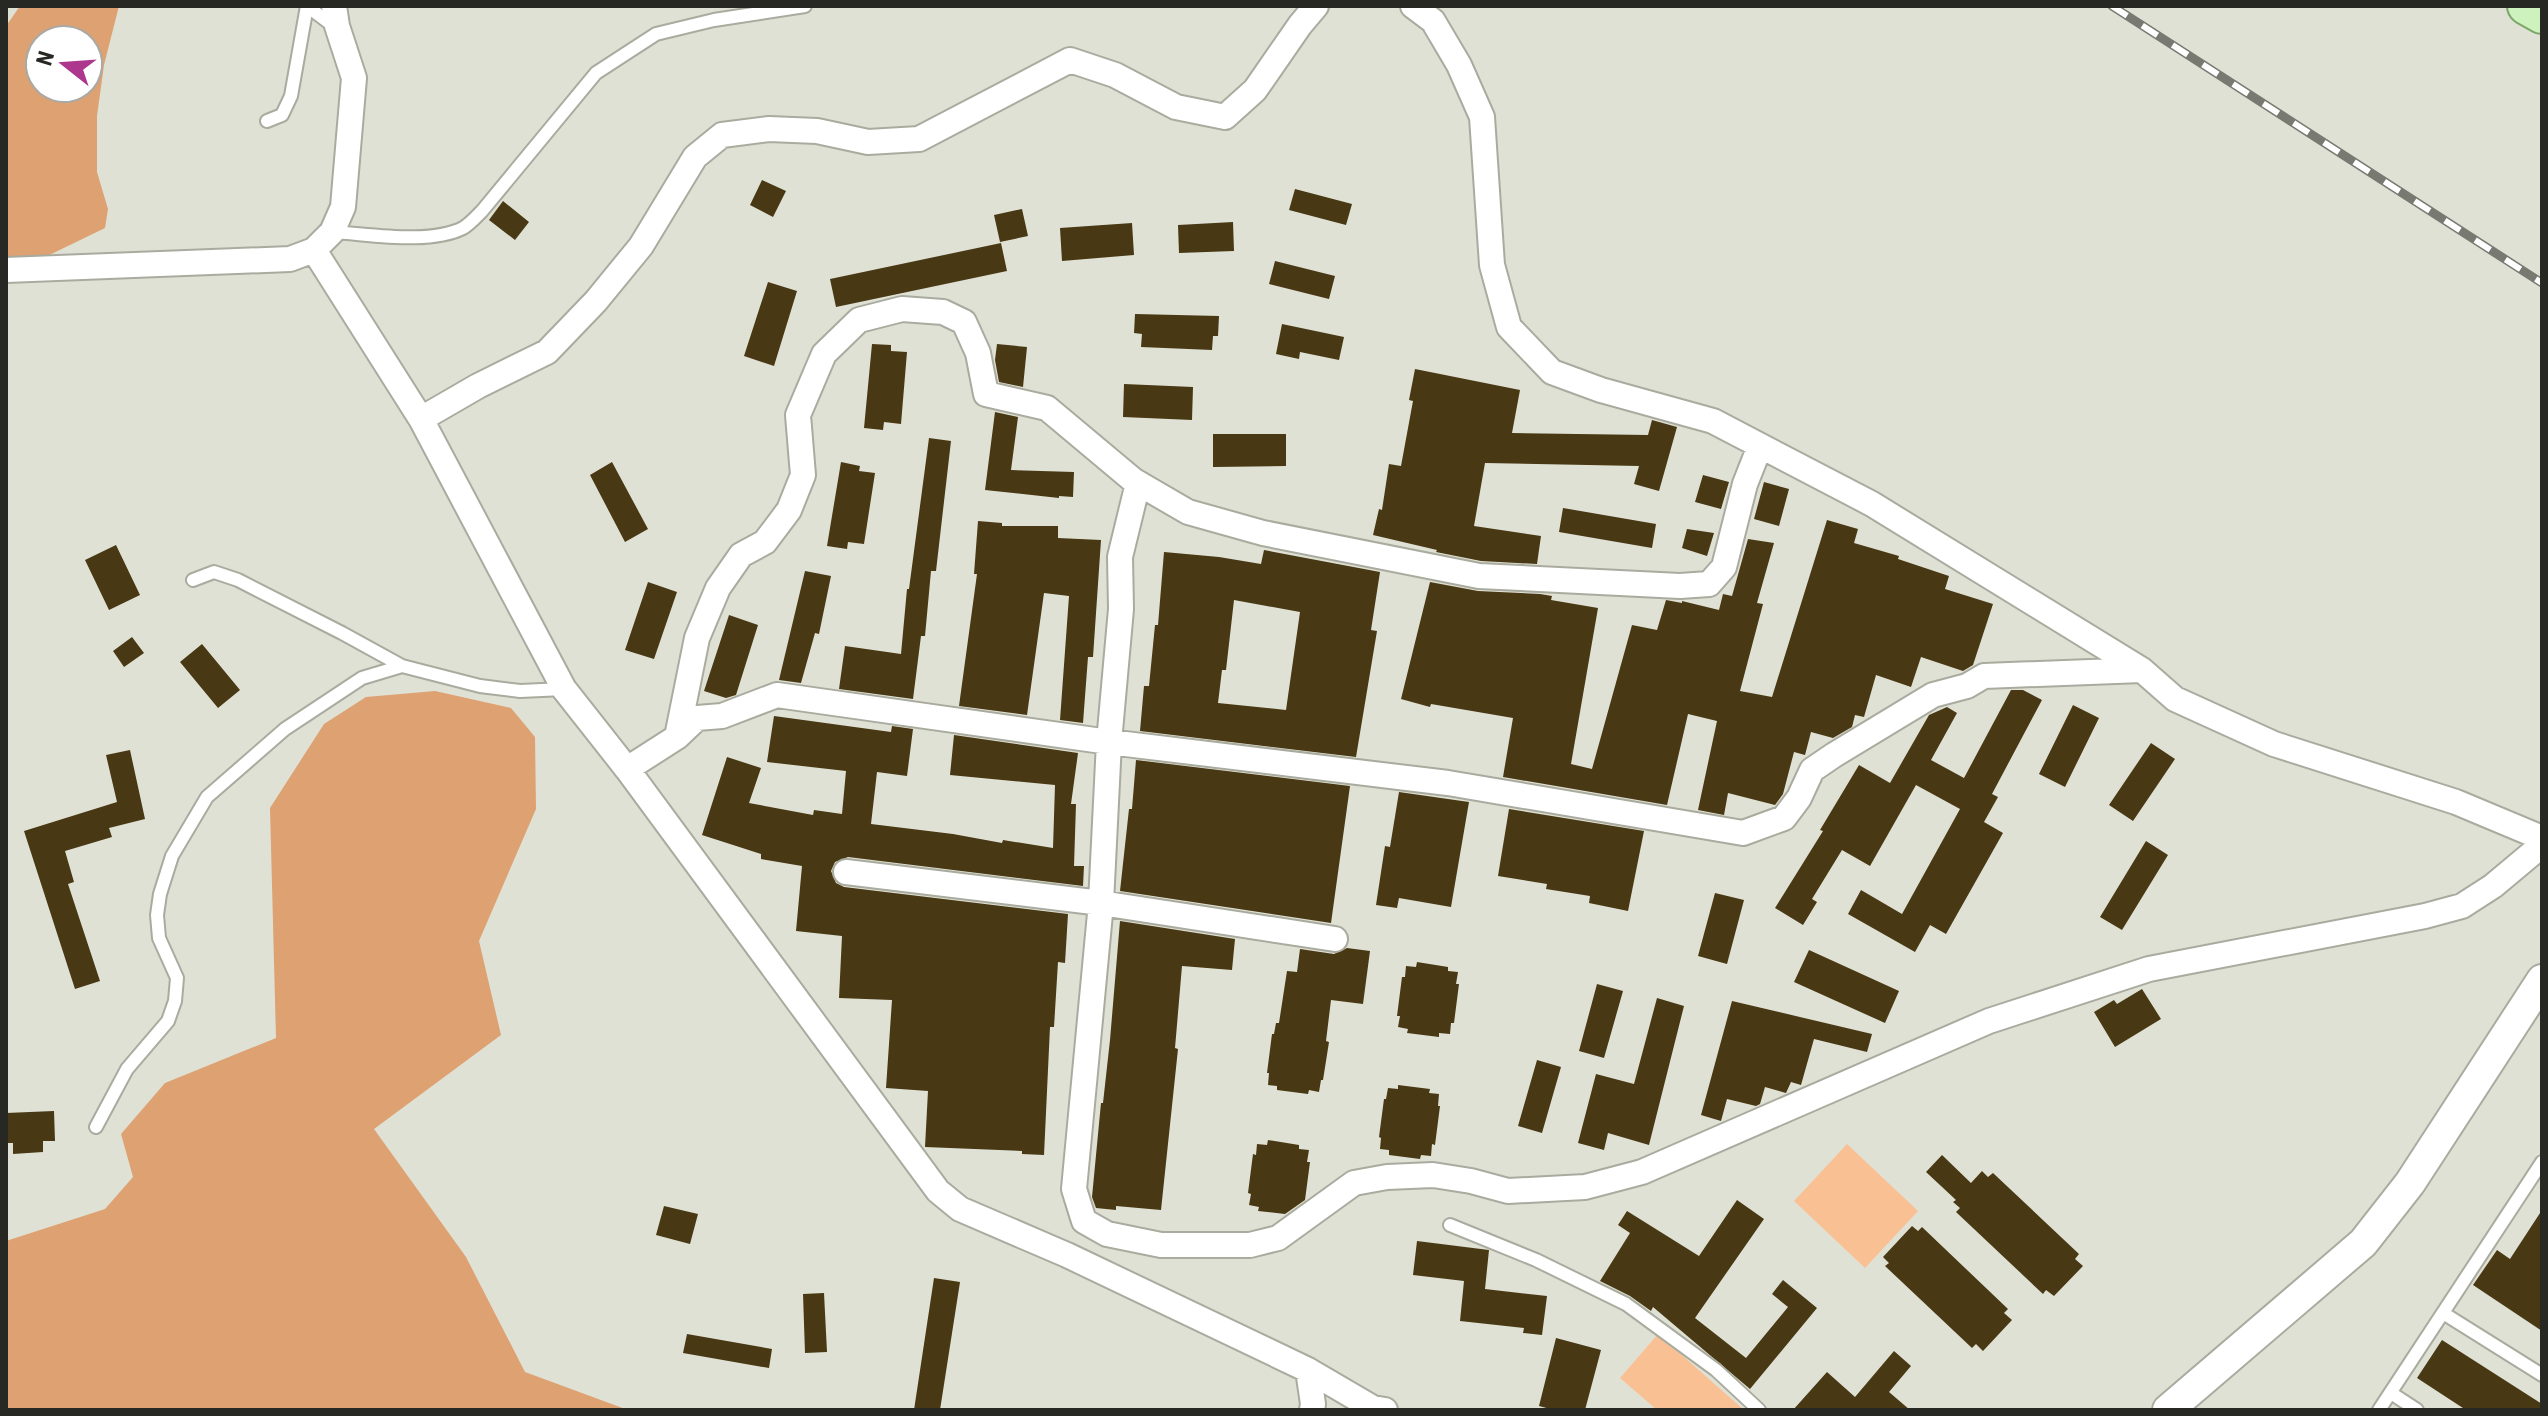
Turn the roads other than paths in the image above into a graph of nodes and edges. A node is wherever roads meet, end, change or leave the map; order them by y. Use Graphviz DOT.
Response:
graph roads {
  1 [pos="307,6"];
  2 [pos="805,6"];
  3 [pos="1316,6"];
  4 [pos="1413,6"];
  5 [pos="2526,6"];
  6 [pos="2542,15"];
  7 [pos="336,18"];
  8 [pos="267,121"];
  9 [pos="332,232"];
  10 [pos="314,250"];
  11 [pos="6,270"];
  12 [pos="421,419"];
  13 [pos="1760,446"];
  14 [pos="1138,483"];
  15 [pos="193,580"];
  16 [pos="402,666"];
  17 [pos="2142,670"];
  18 [pos="564,689"];
  19 [pos="677,737"];
  20 [pos="1109,742"];
  21 [pos="627,769"];
  22 [pos="2542,838"];
  23 [pos="2542,845"];
  24 [pos="846,872"];
  25 [pos="1101,903"];
  26 [pos="1335,939"];
  27 [pos="2542,980"];
  28 [pos="96,1127"];
  29 [pos="2542,1162"];
  30 [pos="1450,1225"];
  31 [pos="2443,1313"];
  32 [pos="1308,1370"];
  33 [pos="2542,1375"];
  34 [pos="2391,1393"];
  35 [pos="1312,1410"];
  36 [pos="1385,1410"];
  37 [pos="1759,1410"];
  38 [pos="2168,1410"];
  39 [pos="2379,1410"];
  40 [pos="2417,1410"];
  1 -- 7 [label="lane"];
  1 -- 8 [label="lane"];
  2 -- 9 [label="lane"];
  3 -- 12 [label="street"];
  4 -- 13 [label="street"];
  5 -- 6 [label="main road"];
  7 -- 9 [label="street"];
  9 -- 10 [label="street"];
  10 -- 11 [label="street"];
  10 -- 12 [label="street"];
  12 -- 18 [label="street"];
  13 -- 14 [label="street"];
  13 -- 17 [label="street"];
  14 -- 19 [label="street"];
  14 -- 20 [label="street"];
  15 -- 16 [label="lane"];
  16 -- 18 [label="lane"];
  16 -- 28 [label="lane"];
  17 -- 20 [label="street"];
  17 -- 22 [label="street"];
  18 -- 21 [label="street"];
  19 -- 20 [label="street"];
  19 -- 21 [label="street"];
  20 -- 25 [label="street"];
  21 -- 32 [label="street"];
  23 -- 25 [label="street"];
  24 -- 25 [label="street"];
  25 -- 26 [label="street"];
  27 -- 38 [label="street"];
  29 -- 31 [label="lane"];
  30 -- 37 [label="lane"];
  31 -- 33 [label="lane"];
  31 -- 34 [label="lane"];
  32 -- 35 [label="street"];
  32 -- 36 [label="street"];
  34 -- 39 [label="lane"];
  34 -- 40 [label="lane"];
}
